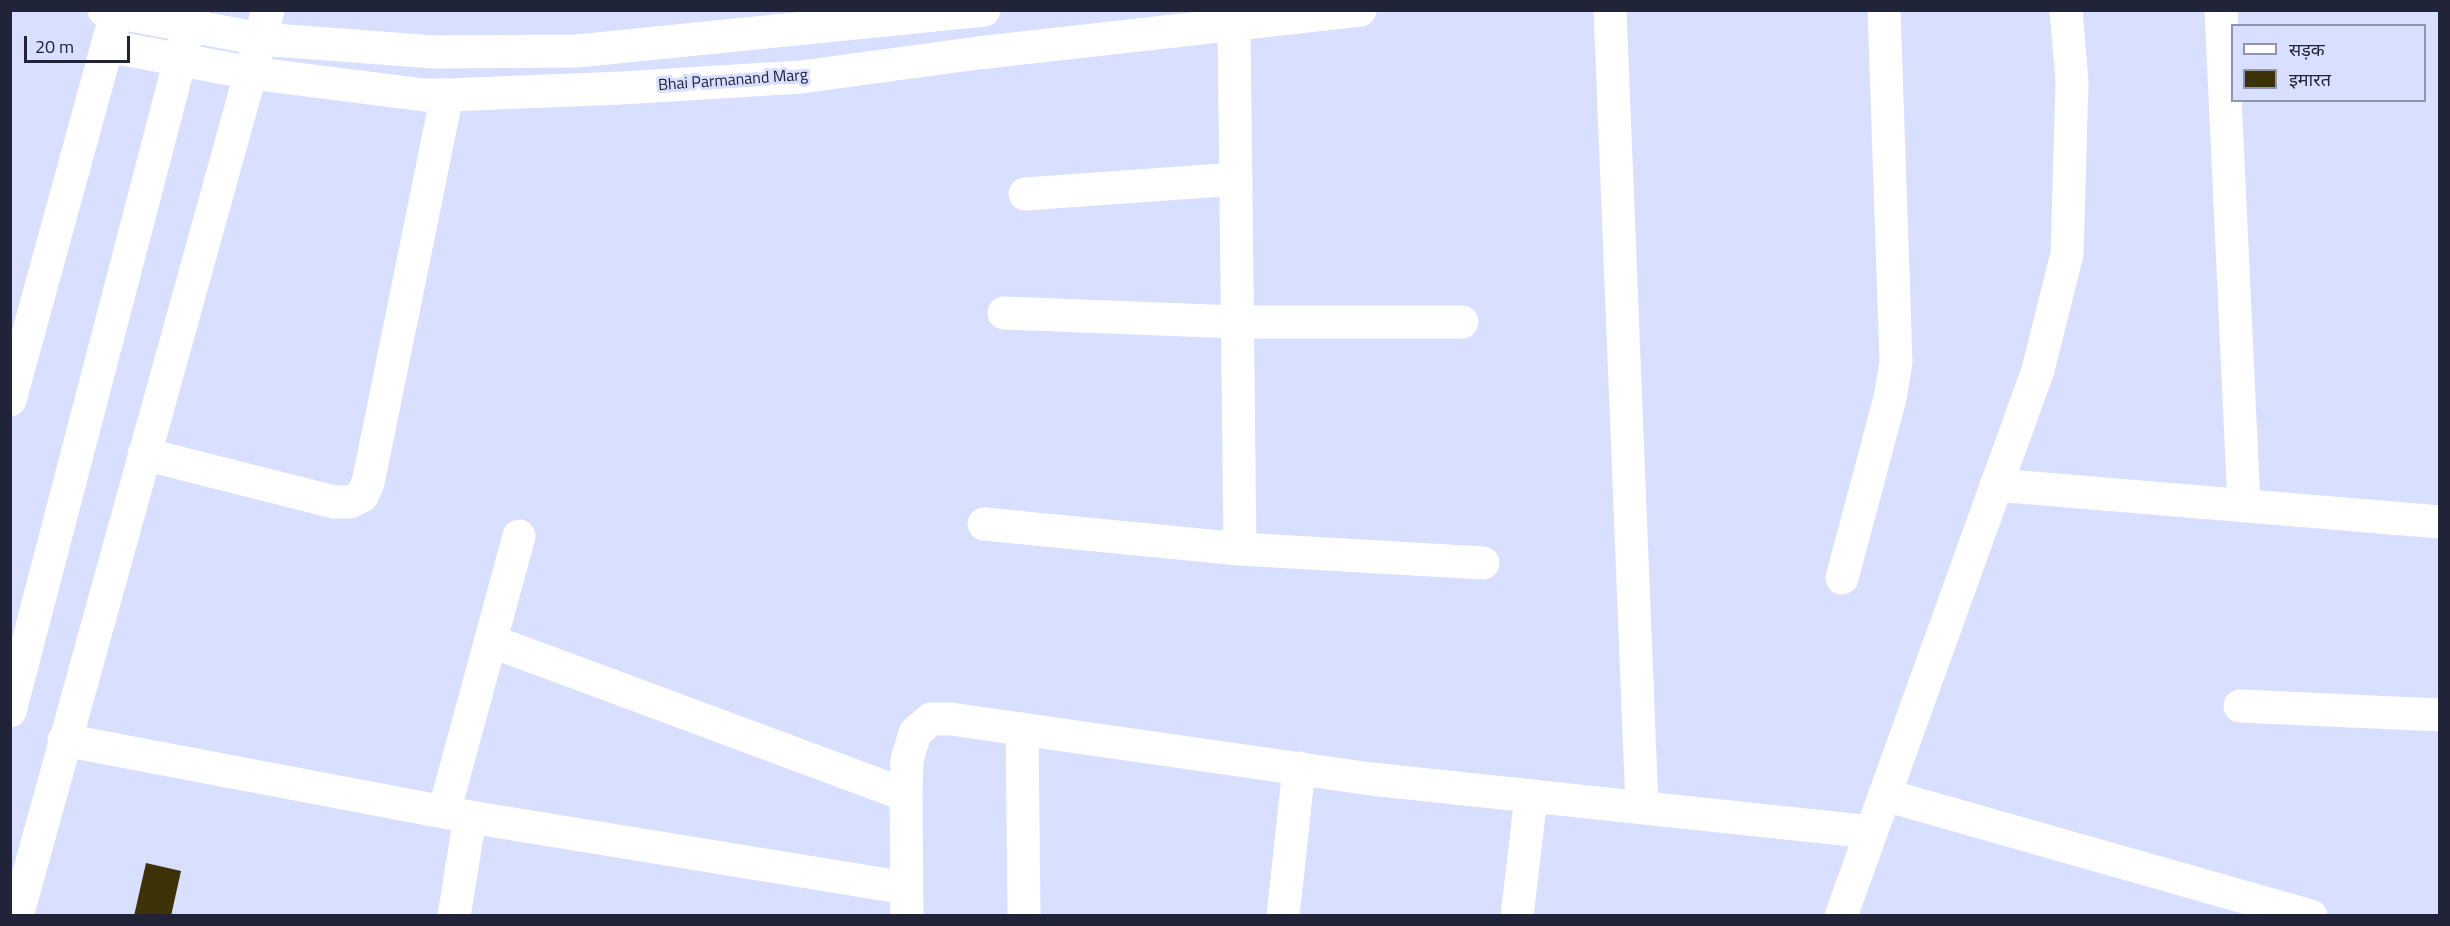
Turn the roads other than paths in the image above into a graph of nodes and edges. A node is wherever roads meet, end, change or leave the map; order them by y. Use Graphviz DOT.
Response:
graph roads {
  1 [pos="194,10"];
  2 [pos="984,10"];
  3 [pos="1360,10"];
  4 [pos="1610,10"];
  5 [pos="1884,10"];
  6 [pos="2066,10"];
  7 [pos="2221,10"];
  8 [pos="112,12"];
  9 [pos="1234,24"];
  10 [pos="264,25"];
  11 [pos="107,46"];
  12 [pos="251,73"];
  13 [pos="447,95"];
  14 [pos="1236,179"];
  15 [pos="1025,194"];
  16 [pos="1005,313"];
  17 [pos="1237,322"];
  18 [pos="1462,322"];
  19 [pos="10,400"];
  20 [pos="144,454"];
  21 [pos="1996,485"];
  22 [pos="2244,506"];
  23 [pos="2439,522"];
  24 [pos="984,524"];
  25 [pos="519,536"];
  26 [pos="1240,549"];
  27 [pos="1484,563"];
  28 [pos="1842,578"];
  29 [pos="490,641"];
  30 [pos="2240,706"];
  31 [pos="10,711"];
  32 [pos="2439,715"];
  33 [pos="1022,729"];
  34 [pos="64,740"];
  35 [pos="1299,768"];
  36 [pos="906,795"];
  37 [pos="1884,795"];
  38 [pos="1531,797"];
  39 [pos="1642,807"];
  40 [pos="457,815"];
  41 [pos="1871,831"];
  42 [pos="906,902"];
  43 [pos="17,915"];
  44 [pos="454,915"];
  45 [pos="1024,915"];
  46 [pos="1282,915"];
  47 [pos="1517,915"];
  48 [pos="1841,915"];
  49 [pos="2311,915"];
  1 -- 31 [label="street"];
  2 -- 10 [label="street"];
  3 -- 9 [label="street, Bhai Parmanand Marg"];
  4 -- 39 [label="street"];
  5 -- 28 [label="street"];
  6 -- 21 [label="street"];
  7 -- 22 [label="street"];
  8 -- 10 [label="street"];
  8 -- 11 [label="street"];
  9 -- 13 [label="street, Bhai Parmanand Marg"];
  9 -- 14 [label="street"];
  10 -- 12 [label="street"];
  11 -- 12 [label="street, Bhai Parmanand Marg"];
  11 -- 19 [label="street"];
  12 -- 13 [label="street, Bhai Parmanand Marg"];
  12 -- 20 [label="street"];
  13 -- 20 [label="street"];
  14 -- 15 [label="street"];
  14 -- 17 [label="street"];
  16 -- 17 [label="street"];
  17 -- 18 [label="street"];
  17 -- 26 [label="street"];
  20 -- 34 [label="street"];
  21 -- 22 [label="street"];
  21 -- 37 [label="street"];
  22 -- 23 [label="street"];
  24 -- 26 [label="street"];
  25 -- 29 [label="street"];
  26 -- 27 [label="street"];
  29 -- 36 [label="street"];
  29 -- 40 [label="street"];
  30 -- 32 [label="street"];
  33 -- 35 [label="street"];
  33 -- 36 [label="street"];
  33 -- 45 [label="street"];
  34 -- 40 [label="street"];
  34 -- 43 [label="street"];
  35 -- 38 [label="street"];
  35 -- 46 [label="street"];
  36 -- 42 [label="street"];
  37 -- 41 [label="street"];
  37 -- 49 [label="street"];
  38 -- 39 [label="street"];
  38 -- 47 [label="street"];
  39 -- 41 [label="street"];
  40 -- 42 [label="street"];
  40 -- 44 [label="street"];
  41 -- 48 [label="street"];
}
